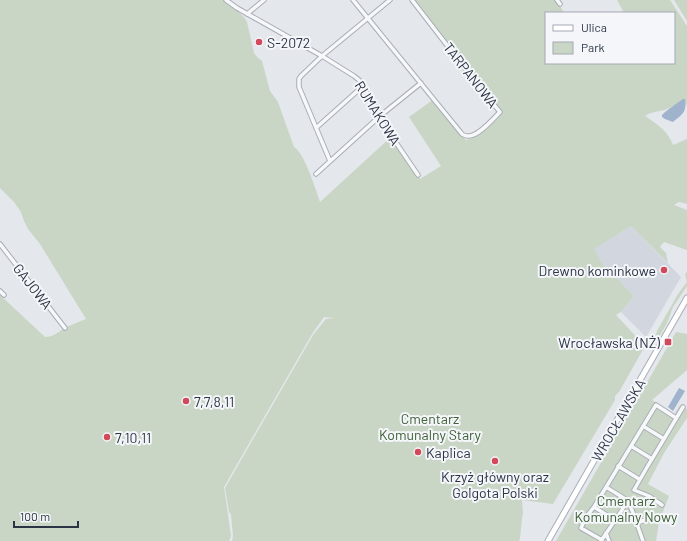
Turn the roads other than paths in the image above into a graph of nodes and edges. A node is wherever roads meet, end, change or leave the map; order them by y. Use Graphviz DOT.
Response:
graph roads {
  1 [pos="226,0"];
  2 [pos="264,0"];
  3 [pos="353,0"];
  4 [pos="390,0"];
  5 [pos="412,0"];
  6 [pos="557,0"];
  7 [pos="560,4"];
  8 [pos="247,14"];
  9 [pos="368,18"];
  10 [pos="322,56"];
  11 [pos="421,83"];
  12 [pos="363,86"];
  13 [pos="380,116"];
  14 [pos="316,128"];
  15 [pos="330,161"];
  16 [pos="316,174"];
  17 [pos="418,175"];
  18 [pos="0,244"];
  19 [pos="0,291"];
  20 [pos="4,295"];
  21 [pos="687,298"];
  22 [pos="65,328"];
  23 [pos="683,407"];
  24 [pos="676,418"];
  25 [pos="643,426"];
  26 [pos="664,439"];
  27 [pos="630,446"];
  28 [pos="652,459"];
  29 [pos="618,466"];
  30 [pos="639,479"];
  31 [pos="606,487"];
  32 [pos="626,500"];
  33 [pos="662,505"];
  34 [pos="594,507"];
  35 [pos="654,518"];
  36 [pos="615,520"];
  37 [pos="637,523"];
  38 [pos="606,533"];
  39 [pos="602,540"];
  40 [pos="548,541"];
  41 [pos="609,541"];
  42 [pos="643,541"];
  1 -- 8 [label="street, RUMAKOWA"];
  2 -- 8 [label="street"];
  3 -- 9 [label="street"];
  4 -- 9 [label="street"];
  5 -- 11 [label="street, TARPANOWA"];
  6 -- 7 [label="street"];
  8 -- 10 [label="street, RUMAKOWA"];
  9 -- 10 [label="street"];
  9 -- 11 [label="street"];
  10 -- 12 [label="street, RUMAKOWA"];
  10 -- 14 [label="street"];
  11 -- 13 [label="street"];
  12 -- 13 [label="street, RUMAKOWA"];
  12 -- 14 [label="street"];
  13 -- 15 [label="street"];
  13 -- 17 [label="street, RUMAKOWA"];
  14 -- 15 [label="street"];
  15 -- 16 [label="street"];
  18 -- 22 [label="street, GAJOWA"];
  19 -- 20 [label="street, GAJOWA"];
  21 -- 40 [label="main road, WROCŁAWSKA"];
  23 -- 24 [label="street"];
  24 -- 25 [label="street"];
  24 -- 26 [label="street"];
  25 -- 26 [label="street"];
  25 -- 27 [label="street"];
  26 -- 28 [label="street"];
  27 -- 28 [label="street"];
  27 -- 29 [label="street"];
  28 -- 30 [label="street"];
  29 -- 30 [label="street"];
  29 -- 31 [label="street"];
  30 -- 33 [label="street"];
  31 -- 32 [label="street"];
  31 -- 34 [label="street"];
  32 -- 36 [label="street"];
  32 -- 37 [label="street"];
  34 -- 36 [label="street"];
  34 -- 39 [label="street"];
  35 -- 37 [label="street"];
  36 -- 38 [label="street"];
  37 -- 42 [label="street"];
  38 -- 39 [label="street"];
  38 -- 41 [label="street"];
}
